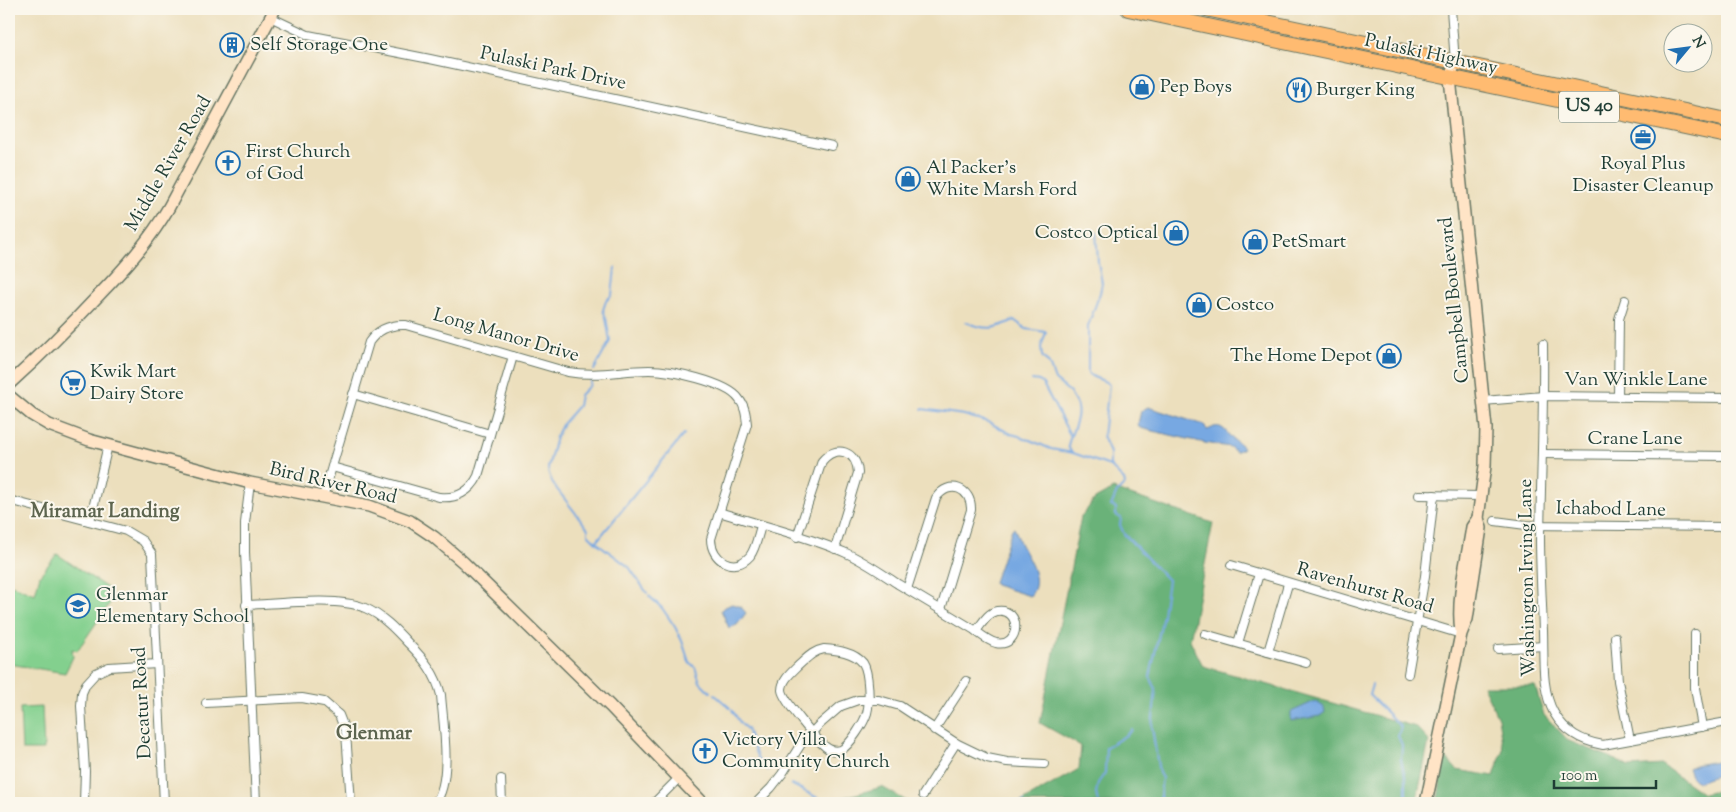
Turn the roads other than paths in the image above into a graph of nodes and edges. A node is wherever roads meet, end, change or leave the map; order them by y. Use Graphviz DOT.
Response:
graph roads {
  1 [pos="1128,9"];
  2 [pos="1206,9"];
  3 [pos="1451,9"];
  4 [pos="272,13"];
  5 [pos="1455,62"];
  6 [pos="1450,78"];
  7 [pos="1727,120"];
  8 [pos="1727,136"];
  9 [pos="832,146"];
  10 [pos="1625,300"];
  11 [pos="1543,344"];
  12 [pos="513,356"];
  13 [pos="9,384"];
  14 [pos="353,394"];
  15 [pos="9,396"];
  16 [pos="1544,396"];
  17 [pos="1618,396"];
  18 [pos="1727,398"];
  19 [pos="1483,401"];
  20 [pos="490,434"];
  21 [pos="108,445"];
  22 [pos="1542,454"];
  23 [pos="1727,456"];
  24 [pos="332,467"];
  25 [pos="250,483"];
  26 [pos="1419,495"];
  27 [pos="1434,495"];
  28 [pos="1481,496"];
  29 [pos="323,497"];
  30 [pos="9,500"];
  31 [pos="719,512"];
  32 [pos="90,521"];
  33 [pos="1495,521"];
  34 [pos="762,526"];
  35 [pos="1541,526"];
  36 [pos="1727,527"];
  37 [pos="797,537"];
  38 [pos="835,549"];
  39 [pos="1231,566"];
  40 [pos="1259,574"];
  41 [pos="1288,584"];
  42 [pos="907,589"];
  43 [pos="246,605"];
  44 [pos="941,609"];
  45 [pos="1418,621"];
  46 [pos="976,631"];
  47 [pos="1205,634"];
  48 [pos="1461,634"];
  49 [pos="1695,634"];
  50 [pos="1616,637"];
  51 [pos="1238,643"];
  52 [pos="1544,646"];
  53 [pos="1498,649"];
  54 [pos="1268,652"];
  55 [pos="1306,663"];
  56 [pos="158,664"];
  57 [pos="1408,674"];
  58 [pos="966,681"];
  59 [pos="251,700"];
  60 [pos="868,700"];
  61 [pos="206,703"];
  62 [pos="1727,722"];
  63 [pos="1702,727"];
  64 [pos="934,730"];
  65 [pos="812,732"];
  66 [pos="1630,740"];
  67 [pos="956,743"];
  68 [pos="1044,764"];
  69 [pos="679,778"];
  70 [pos="501,779"];
  71 [pos="922,794"];
  72 [pos="84,803"];
  73 [pos="164,803"];
  74 [pos="256,803"];
  75 [pos="351,803"];
  76 [pos="435,803"];
  77 [pos="502,803"];
  78 [pos="654,803"];
  79 [pos="703,803"];
  80 [pos="756,803"];
  81 [pos="1426,803"];
  1 -- 6 [label="highway, Pulaski Highway / US 40"];
  2 -- 5 [label="highway, Pulaski Highway / US 40"];
  3 -- 5 [label="street"];
  4 -- 9 [label="street, Pulaski Park Drive"];
  4 -- 13 [label="street, Middle River Road"];
  5 -- 6 [label="street"];
  5 -- 7 [label="highway, Pulaski Highway / US 40"];
  6 -- 8 [label="highway, Pulaski Highway / US 40"];
  6 -- 19 [label="street, Campbell Boulevard"];
  10 -- 17 [label="street"];
  11 -- 16 [label="street, Washington Irving Lane"];
  12 -- 14 [label="street, Long Manor Drive"];
  12 -- 20 [label="street"];
  12 -- 31 [label="street, Long Manor Drive"];
  14 -- 20 [label="street"];
  14 -- 24 [label="street, Long Manor Drive"];
  15 -- 21 [label="street, Bird River Road"];
  16 -- 17 [label="street, Van Winkle Lane"];
  16 -- 19 [label="street, Van Winkle Lane"];
  16 -- 22 [label="street, Washington Irving Lane"];
  17 -- 18 [label="street, Van Winkle Lane"];
  19 -- 28 [label="street, Campbell Boulevard"];
  20 -- 24 [label="street"];
  21 -- 25 [label="street, Bird River Road"];
  21 -- 32 [label="street"];
  22 -- 23 [label="street, Crane Lane"];
  22 -- 35 [label="street, Washington Irving Lane"];
  24 -- 29 [label="street, Long Manor Drive"];
  25 -- 29 [label="street, Bird River Road"];
  25 -- 43 [label="street"];
  26 -- 27 [label="street"];
  27 -- 28 [label="street"];
  27 -- 45 [label="street"];
  28 -- 48 [label="street, Campbell Boulevard"];
  29 -- 69 [label="street, Bird River Road"];
  30 -- 32 [label="street, Decatur Road"];
  31 -- 34 [label="street"];
  31 -- 34 [label="street, Long Manor Drive"];
  32 -- 56 [label="street, Decatur Road"];
  33 -- 35 [label="street, Ichabod Lane"];
  34 -- 37 [label="street"];
  35 -- 36 [label="street, Ichabod Lane"];
  35 -- 52 [label="street, Washington Irving Lane"];
  37 -- 38 [label="street"];
  37 -- 38 [label="street"];
  38 -- 42 [label="street"];
  39 -- 40 [label="street, Ravenhurst Road"];
  40 -- 41 [label="street, Ravenhurst Road"];
  40 -- 51 [label="street"];
  41 -- 45 [label="street, Ravenhurst Road"];
  41 -- 54 [label="street"];
  42 -- 44 [label="street"];
  42 -- 44 [label="street"];
  43 -- 59 [label="street"];
  43 -- 76 [label="street"];
  44 -- 46 [label="street"];
  45 -- 48 [label="street, Ravenhurst Road"];
  45 -- 57 [label="street"];
  46 -- 46 [label="street"];
  47 -- 51 [label="street"];
  48 -- 81 [label="street, Campbell Boulevard"];
  49 -- 63 [label="street"];
  50 -- 66 [label="street"];
  51 -- 54 [label="street"];
  52 -- 53 [label="street"];
  52 -- 66 [label="street, Washington Irving Lane"];
  54 -- 55 [label="street"];
  56 -- 72 [label="street"];
  56 -- 73 [label="street, Decatur Road"];
  58 -- 64 [label="street"];
  59 -- 61 [label="street"];
  59 -- 74 [label="street"];
  59 -- 75 [label="street"];
  60 -- 64 [label="street"];
  60 -- 65 [label="street"];
  60 -- 65 [label="street"];
  60 -- 65 [label="street"];
  62 -- 63 [label="street, Washington Irving Lane"];
  63 -- 66 [label="street, Washington Irving Lane"];
  64 -- 67 [label="street"];
  65 -- 80 [label="street"];
  67 -- 68 [label="street"];
  67 -- 71 [label="street"];
  69 -- 78 [label="street"];
  69 -- 79 [label="street, Bird River Road"];
  70 -- 77 [label="street"];
}
